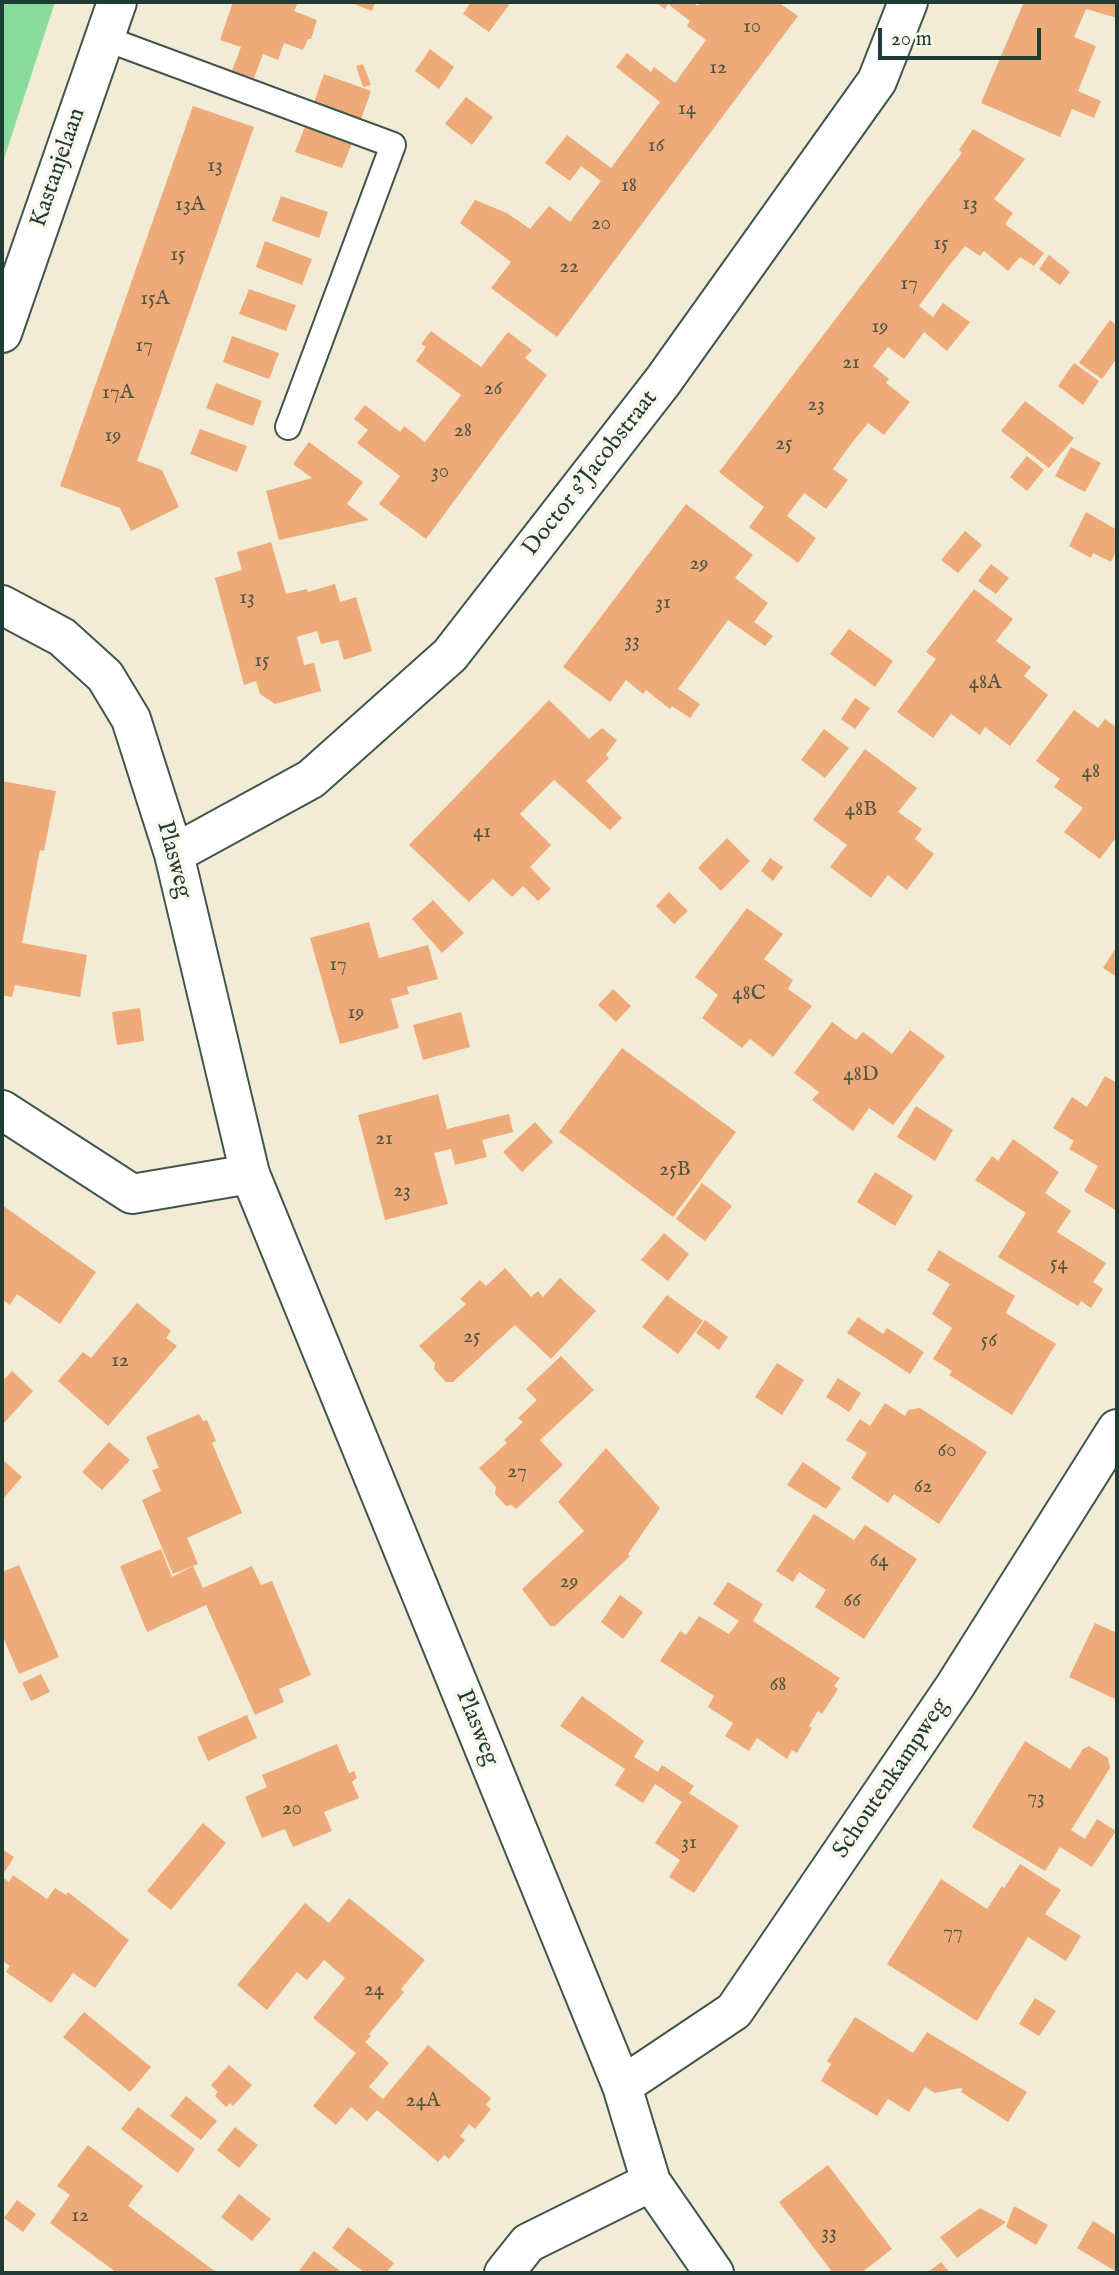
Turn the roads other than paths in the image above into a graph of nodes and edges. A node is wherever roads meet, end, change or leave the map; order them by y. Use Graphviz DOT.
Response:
graph roads {
  1 [pos="117,2"];
  2 [pos="908,2"];
  3 [pos="104,38"];
  4 [pos="2,333"];
  5 [pos="288,427"];
  6 [pos="2,605"];
  7 [pos="174,854"];
  8 [pos="2,1110"];
  9 [pos="250,1174"];
  10 [pos="1117,1429"];
  11 [pos="622,2087"];
  12 [pos="651,2182"];
  13 [pos="504,2273"];
  14 [pos="714,2273"];
  1 -- 3 [label="street, Kastanjelaan"];
  2 -- 7 [label="street, Doctor s'Jacobstraat"];
  3 -- 4 [label="street, Kastanjelaan"];
  3 -- 5 [label="lane"];
  6 -- 7 [label="street, Plasweg"];
  7 -- 9 [label="street, Plasweg"];
  8 -- 9 [label="street"];
  9 -- 11 [label="street, Plasweg"];
  10 -- 11 [label="street, Schoutenkampweg"];
  11 -- 12 [label="street, Plasweg"];
  12 -- 13 [label="street"];
  12 -- 14 [label="street, Plasweg"];
}
